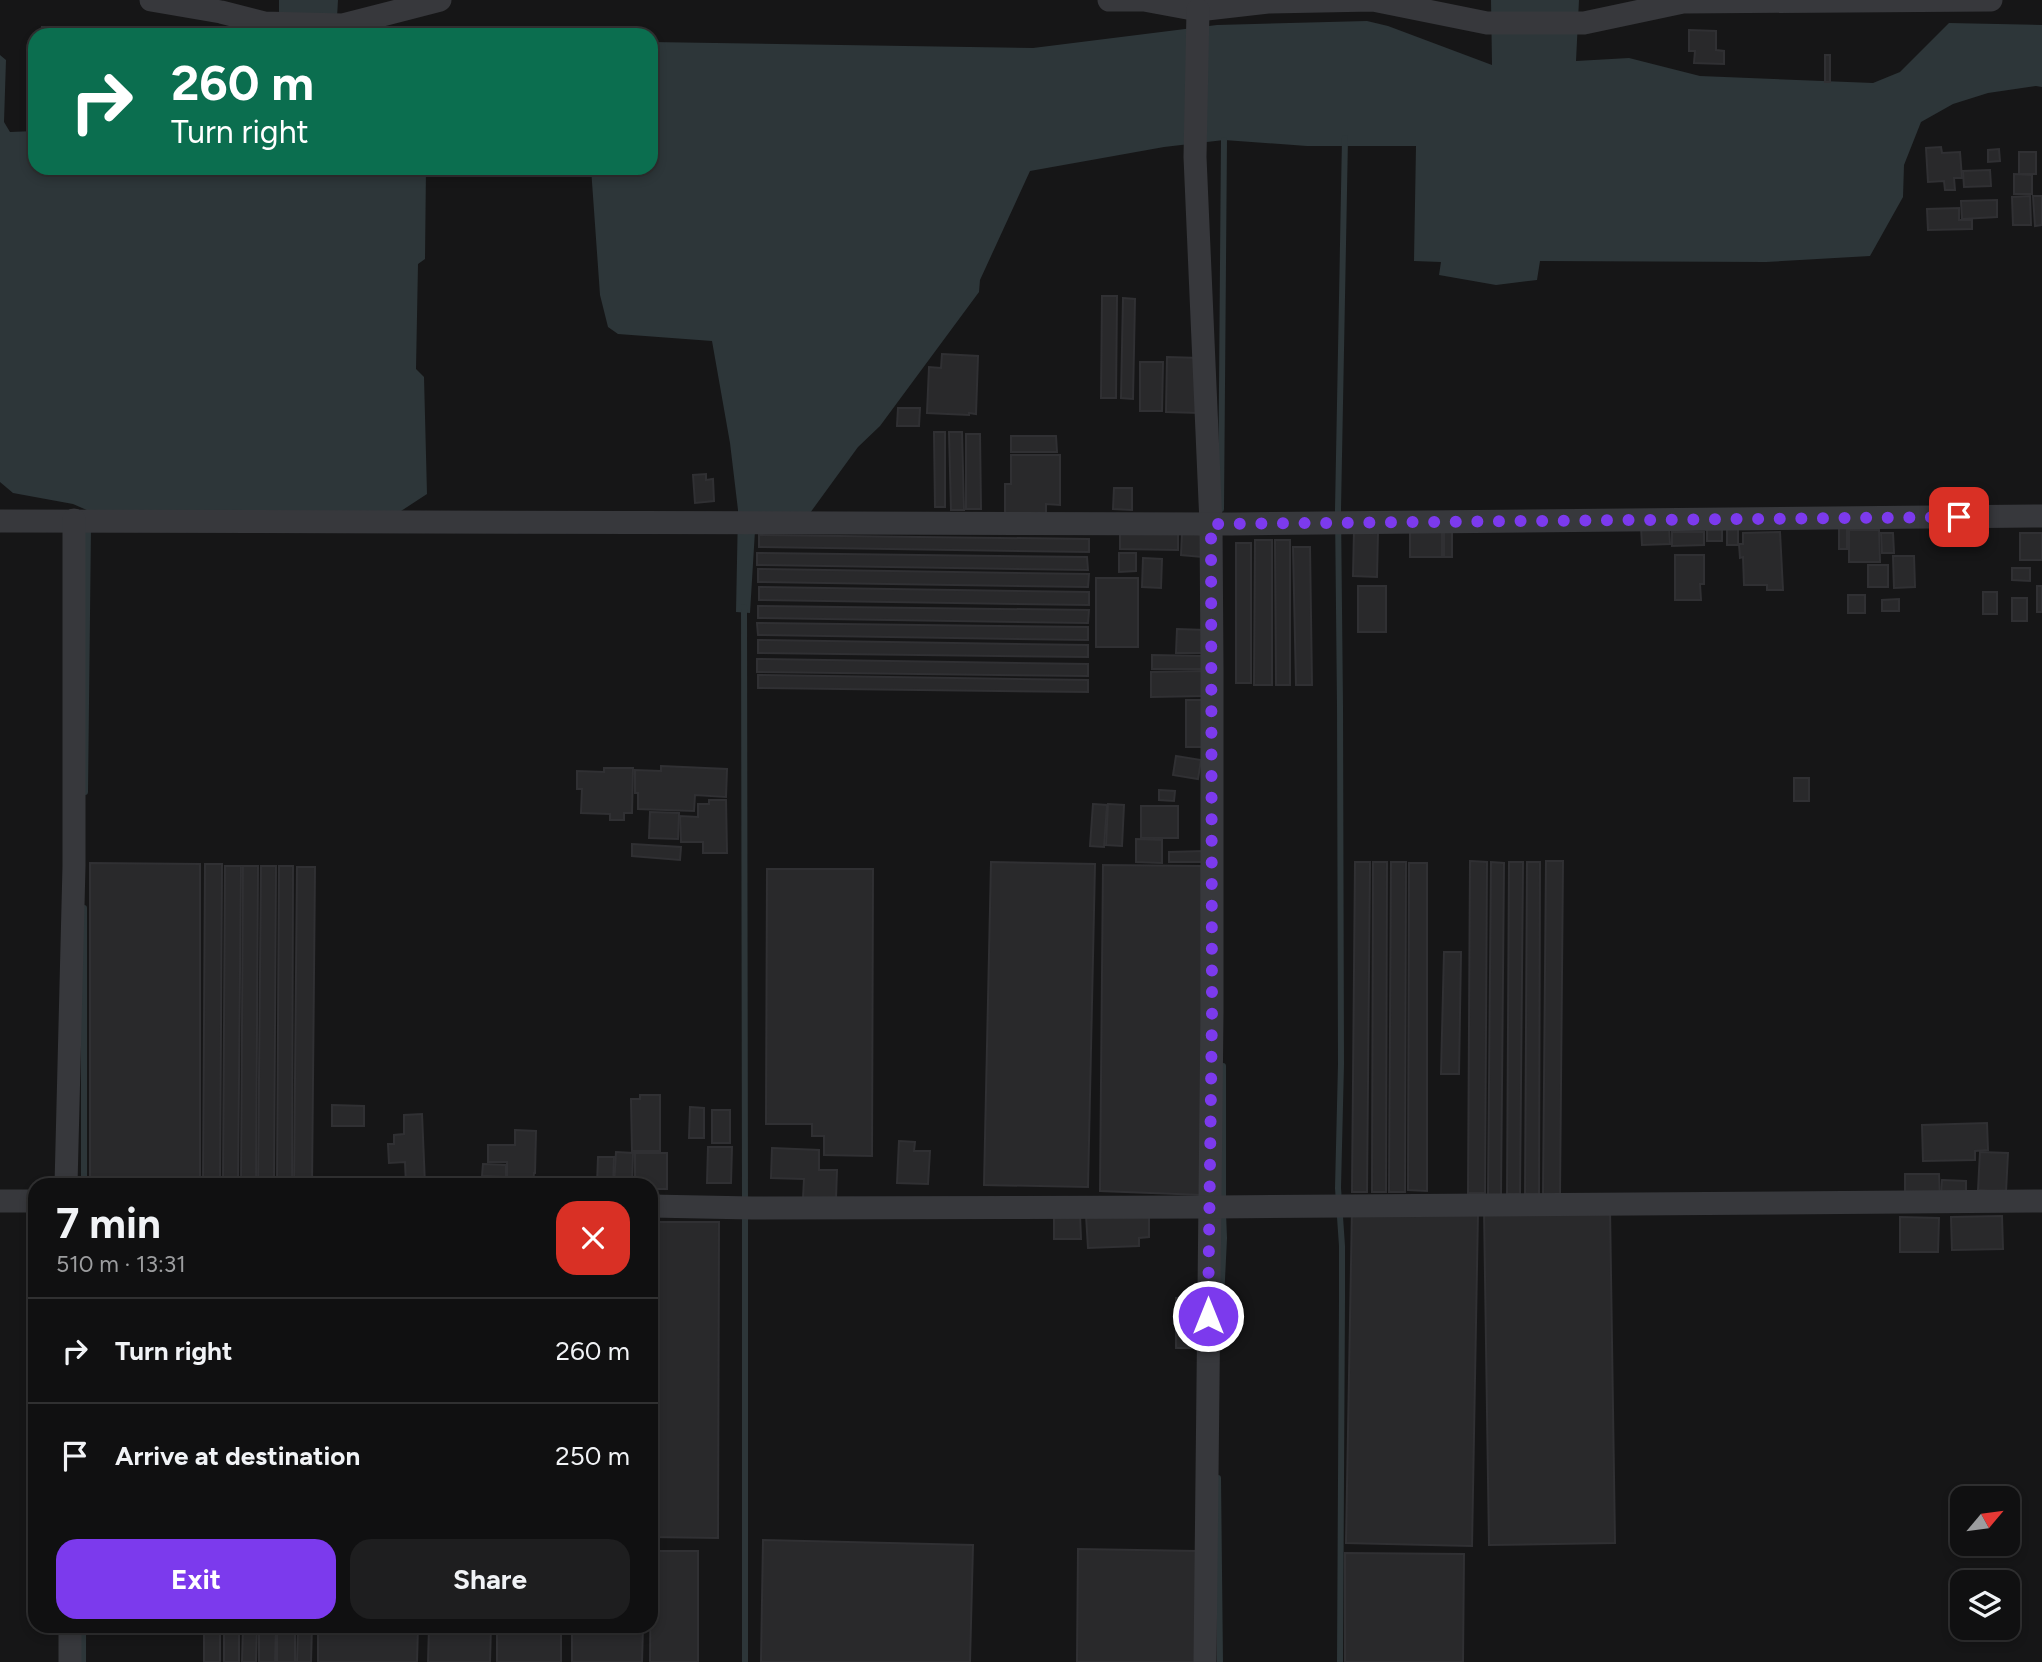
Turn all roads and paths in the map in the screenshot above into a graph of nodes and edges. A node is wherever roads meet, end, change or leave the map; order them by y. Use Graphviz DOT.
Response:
graph roads {
  1 [pos="151,0"];
  2 [pos="440,0"];
  3 [pos="1109,0"];
  4 [pos="1991,0"];
  5 [pos="1198,10"];
  6 [pos="2042,516"];
  7 [pos="85,520"];
  8 [pos="0,521"];
  9 [pos="1222,524"];
  10 [pos="66,1178"];
  11 [pos="0,1201"];
  12 [pos="28,1201"];
  13 [pos="2042,1201"];
  14 [pos="658,1206"];
  15 [pos="1218,1206"];
  16 [pos="70,1633"];
  17 [pos="70,1662"];
  18 [pos="1205,1662"];
  1 -- 2 [label="street"];
  3 -- 5 [label="street"];
  4 -- 5 [label="street"];
  5 -- 9 [label="street"];
  6 -- 9 [label="street"];
  7 -- 8 [label="street"];
  7 -- 9 [label="street"];
  7 -- 10 [label="street"];
  9 -- 15 [label="street"];
  11 -- 12 [label="street"];
  13 -- 15 [label="street"];
  14 -- 15 [label="street"];
  15 -- 18 [label="street"];
  16 -- 17 [label="street"];
}
